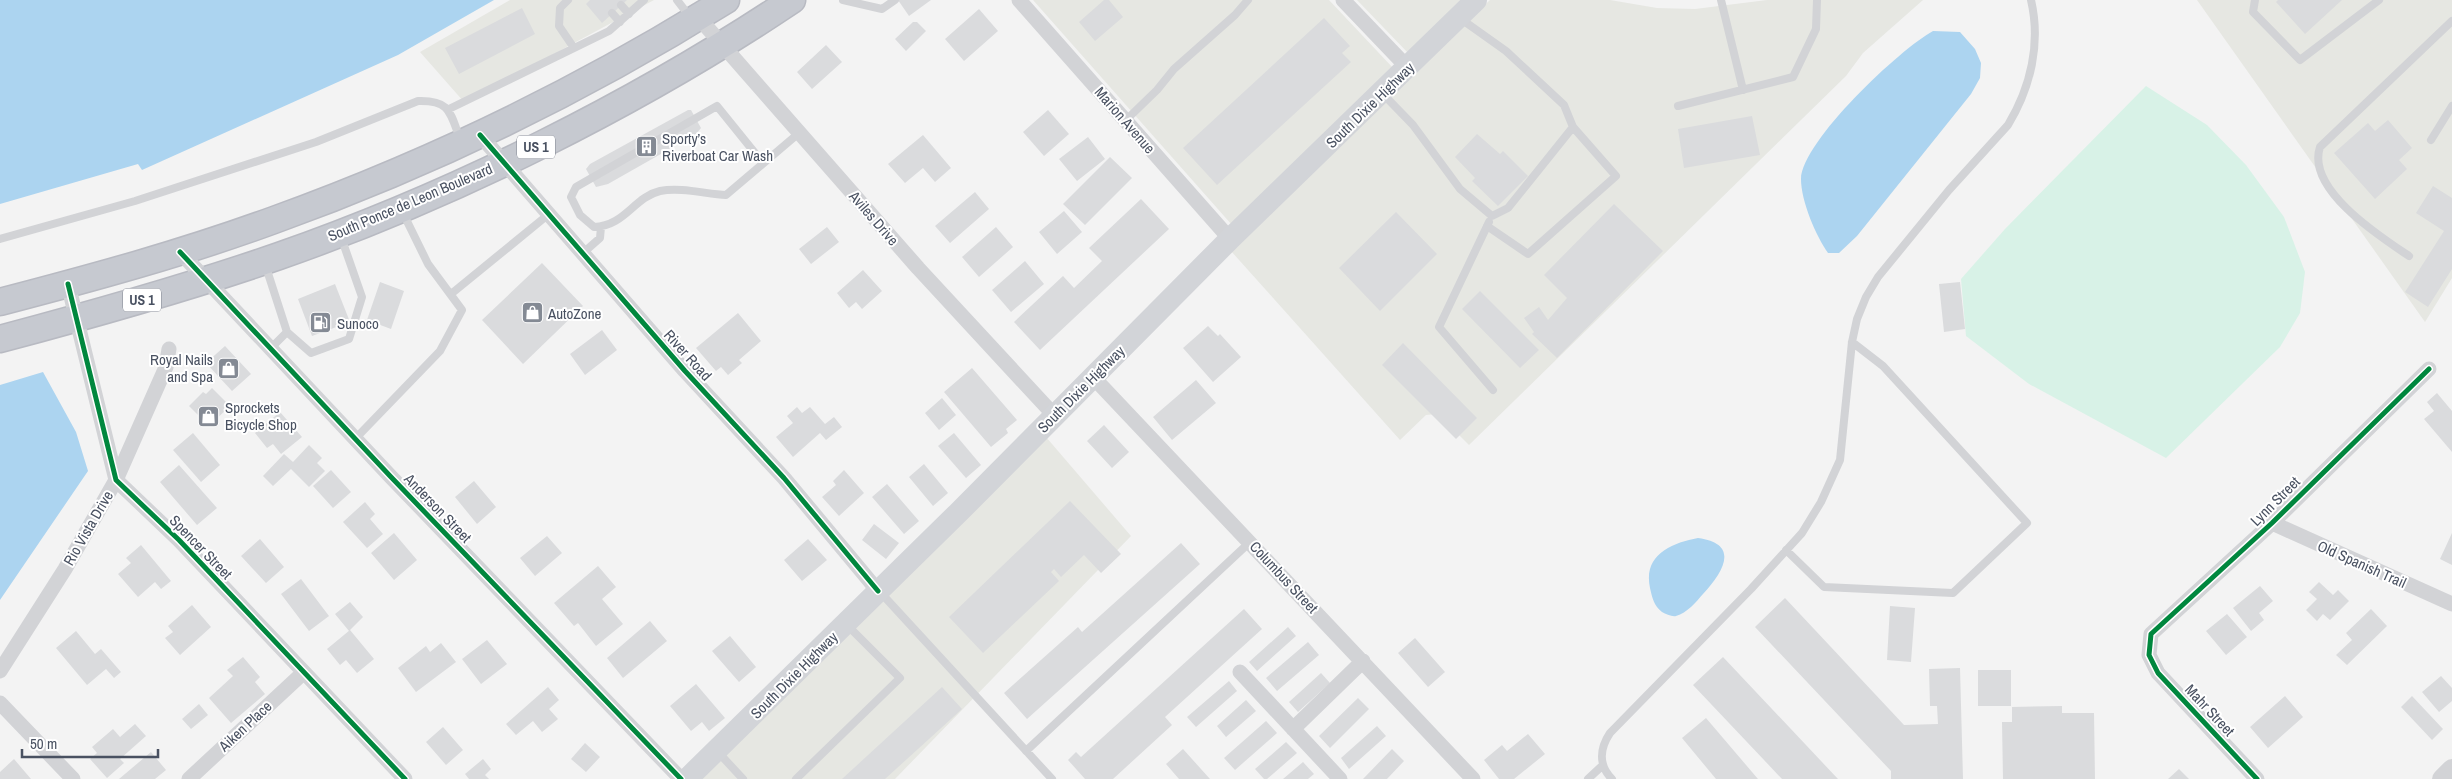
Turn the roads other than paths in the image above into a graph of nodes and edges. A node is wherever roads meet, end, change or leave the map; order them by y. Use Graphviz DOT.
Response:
graph roads {
  1 [pos="568,0"];
  2 [pos="630,0"];
  3 [pos="644,0"];
  4 [pos="677,0"];
  5 [pos="726,0"];
  6 [pos="792,0"];
  7 [pos="843,0"];
  8 [pos="895,0"];
  9 [pos="1019,0"];
  10 [pos="1248,0"];
  11 [pos="1343,0"];
  12 [pos="1476,0"];
  13 [pos="1721,0"];
  14 [pos="1817,0"];
  15 [pos="2031,0"];
  16 [pos="2255,0"];
  17 [pos="2379,0"];
  18 [pos="621,5"];
  19 [pos="636,7"];
  20 [pos="612,13"];
  21 [pos="629,14"];
  22 [pos="1459,18"];
  23 [pos="695,19"];
  24 [pos="2452,21"];
  25 [pos="620,22"];
  26 [pos="721,45"];
  27 [pos="574,48"];
  28 [pos="1408,68"];
  29 [pos="1743,90"];
  30 [pos="1382,93"];
  31 [pos="1678,106"];
  32 [pos="2452,106"];
  33 [pos="449,109"];
  34 [pos="1125,120"];
  35 [pos="1573,127"];
  36 [pos="798,133"];
  37 [pos="470,139"];
  38 [pos="2431,140"];
  39 [pos="504,162"];
  40 [pos="763,163"];
  41 [pos="400,208"];
  42 [pos="549,214"];
  43 [pos="1492,216"];
  44 [pos="1487,226"];
  45 [pos="601,227"];
  46 [pos="339,233"];
  47 [pos="0,240"];
  48 [pos="1230,240"];
  49 [pos="180,252"];
  50 [pos="583,253"];
  51 [pos="2409,256"];
  52 [pos="264,261"];
  53 [pos="206,281"];
  54 [pos="68,284"];
  55 [pos="451,294"];
  56 [pos="0,302"];
  57 [pos="78,319"];
  58 [pos="287,332"];
  59 [pos="0,339"];
  60 [pos="1852,342"];
  61 [pos="169,349"];
  62 [pos="270,349"];
  63 [pos="2430,369"];
  64 [pos="1093,377"];
  65 [pos="1493,390"];
  66 [pos="1054,415"];
  67 [pos="356,439"];
  68 [pos="116,480"];
  69 [pos="2272,523"];
  70 [pos="1250,542"];
  71 [pos="1786,550"];
  72 [pos="878,591"];
  73 [pos="2452,604"];
  74 [pos="845,624"];
  75 [pos="2149,655"];
  76 [pos="1363,661"];
  77 [pos="0,670"];
  78 [pos="1240,672"];
  79 [pos="303,674"];
  80 [pos="0,703"];
  81 [pos="1293,729"];
  82 [pos="716,751"];
  83 [pos="1026,751"];
  84 [pos="1603,765"];
  85 [pos="2452,770"];
  86 [pos="73,779"];
  87 [pos="189,779"];
  88 [pos="405,779"];
  89 [pos="681,779"];
  90 [pos="687,779"];
  91 [pos="743,779"];
  92 [pos="796,779"];
  93 [pos="1052,779"];
  94 [pos="1340,779"];
  95 [pos="1473,779"];
  96 [pos="1588,779"];
  97 [pos="1612,779"];
  98 [pos="2257,779"];
  99 [pos="2442,779"];
  1 -- 27 [label="lane"];
  2 -- 19 [label="lane"];
  3 -- 19 [label="lane"];
  4 -- 23 [label="lane"];
  5 -- 23 [label="highway, US 1"];
  6 -- 26 [label="highway, South Ponce de Leon Boulevard / US 1"];
  7 -- 8 [label="lane"];
  9 -- 34 [label="street, Marion Avenue"];
  10 -- 34 [label="lane"];
  11 -- 28 [label="street"];
  12 -- 22 [label="main road, South Dixie Highway"];
  13 -- 29 [label="lane"];
  14 -- 29 [label="lane"];
  15 -- 60 [label="lane"];
  16 -- 17 [label="lane"];
  18 -- 21 [label="lane"];
  19 -- 21 [label="lane"];
  20 -- 25 [label="lane"];
  21 -- 25 [label="lane"];
  22 -- 28 [label="main road, South Dixie Highway"];
  22 -- 35 [label="lane"];
  23 -- 26 [label="street, Aviles Drive"];
  23 -- 37 [label="highway, US 1"];
  24 -- 51 [label="lane"];
  25 -- 27 [label="lane"];
  26 -- 36 [label="street, Aviles Drive"];
  26 -- 39 [label="highway, South Ponce de Leon Boulevard / US 1"];
  27 -- 33 [label="lane"];
  28 -- 30 [label="main road, South Dixie Highway"];
  29 -- 31 [label="lane"];
  30 -- 43 [label="lane"];
  30 -- 48 [label="main road, South Dixie Highway"];
  32 -- 38 [label="lane"];
  33 -- 37 [label="lane"];
  33 -- 47 [label="lane"];
  34 -- 48 [label="street, Marion Avenue"];
  35 -- 43 [label="lane"];
  35 -- 44 [label="lane"];
  36 -- 40 [label="lane"];
  36 -- 66 [label="street, Aviles Drive"];
  37 -- 39 [label="street, River Road"];
  37 -- 49 [label="highway, US 1"];
  39 -- 41 [label="highway, South Ponce de Leon Boulevard / US 1"];
  39 -- 42 [label="street, River Road"];
  40 -- 45 [label="lane"];
  40 -- 45 [label="lane"];
  41 -- 46 [label="highway, South Ponce de Leon Boulevard / US 1"];
  41 -- 55 [label="lane"];
  42 -- 50 [label="street, River Road"];
  42 -- 55 [label="lane"];
  43 -- 44 [label="lane"];
  44 -- 65 [label="lane"];
  45 -- 50 [label="lane"];
  46 -- 52 [label="highway, South Ponce de Leon Boulevard / US 1"];
  46 -- 58 [label="lane"];
  48 -- 64 [label="main road, South Dixie Highway"];
  49 -- 53 [label="street, Anderson Street"];
  49 -- 54 [label="highway, US 1"];
  50 -- 72 [label="street, River Road"];
  52 -- 53 [label="highway, South Ponce de Leon Boulevard / US 1"];
  52 -- 58 [label="lane"];
  53 -- 57 [label="highway, South Ponce de Leon Boulevard / US 1"];
  53 -- 62 [label="street, Anderson Street"];
  54 -- 56 [label="highway, US 1"];
  54 -- 57 [label="street"];
  55 -- 67 [label="lane"];
  57 -- 59 [label="highway, South Ponce de Leon Boulevard / US 1"];
  57 -- 68 [label="street"];
  58 -- 62 [label="lane"];
  60 -- 71 [label="lane"];
  60 -- 71 [label="lane"];
  61 -- 68 [label="street, Rio Vista Drive"];
  62 -- 67 [label="street, Anderson Street"];
  63 -- 69 [label="street, Lynn Street"];
  64 -- 66 [label="main road, South Dixie Highway"];
  64 -- 70 [label="street, Columbus Street"];
  66 -- 72 [label="main road, South Dixie Highway"];
  67 -- 89 [label="street, Anderson Street"];
  68 -- 77 [label="street, Rio Vista Drive"];
  68 -- 79 [label="street, Spencer Street"];
  69 -- 73 [label="street, Old Spanish Trail"];
  69 -- 75 [label="street, Lynn Street"];
  70 -- 76 [label="street, Columbus Street"];
  70 -- 83 [label="lane"];
  71 -- 84 [label="lane"];
  72 -- 74 [label="main road, South Dixie Highway"];
  72 -- 83 [label="lane"];
  74 -- 82 [label="main road, South Dixie Highway"];
  74 -- 92 [label="lane"];
  75 -- 98 [label="street, Mahr Street"];
  76 -- 81 [label="street"];
  76 -- 95 [label="street, Columbus Street"];
  78 -- 81 [label="street"];
  79 -- 87 [label="street, Aiken Place"];
  79 -- 88 [label="street, Spencer Street"];
  80 -- 86 [label="street"];
  81 -- 94 [label="street"];
  82 -- 90 [label="main road, South Dixie Highway"];
  82 -- 91 [label="lane"];
  83 -- 93 [label="lane"];
  84 -- 96 [label="lane"];
  84 -- 97 [label="lane"];
  85 -- 99 [label="street"];
}
